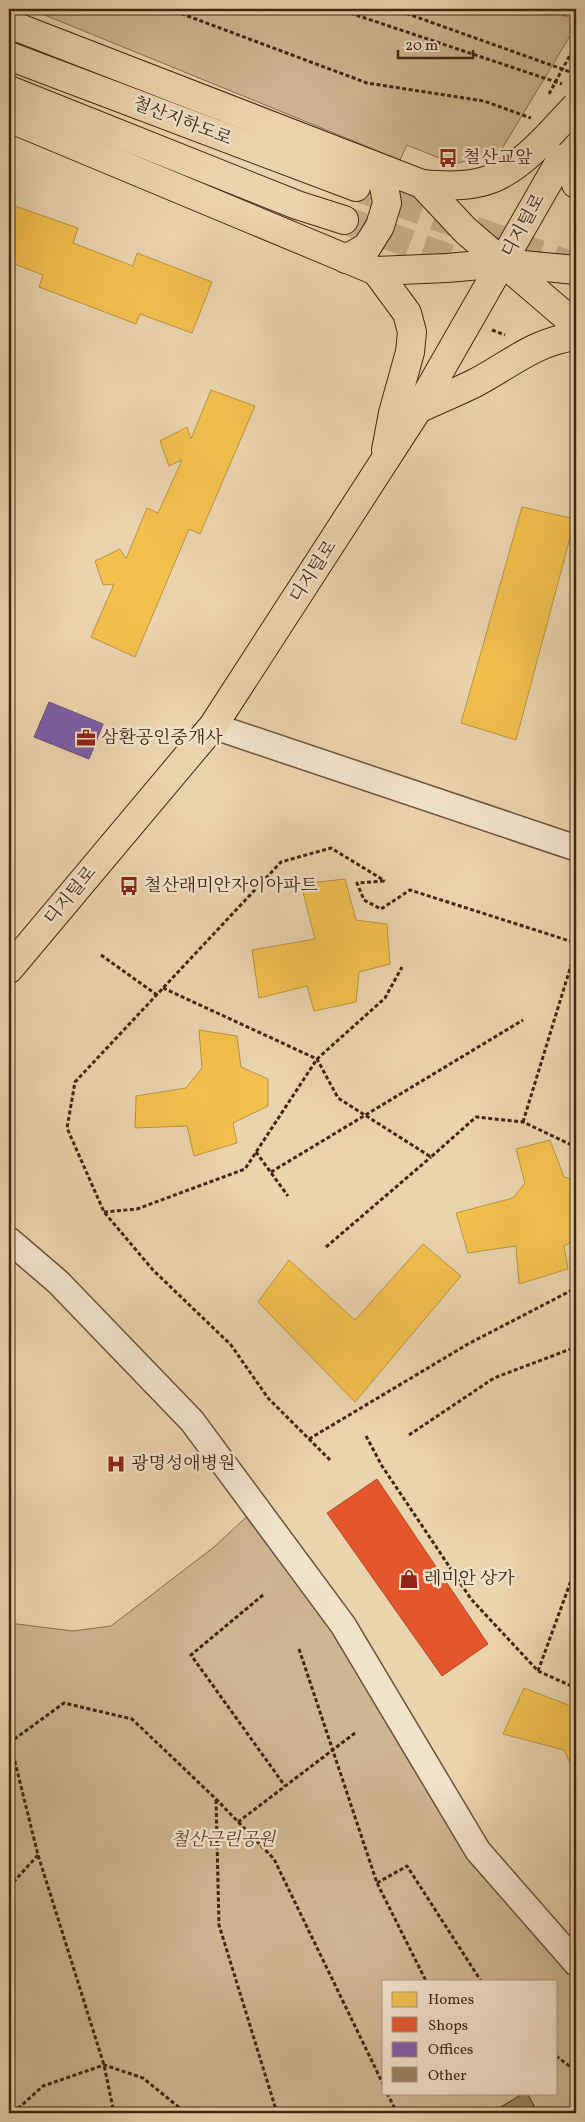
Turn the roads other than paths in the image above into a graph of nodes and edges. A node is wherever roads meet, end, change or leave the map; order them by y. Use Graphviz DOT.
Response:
graph roads {
  1 [pos="9,24"];
  2 [pos="9,56"];
  3 [pos="9,90"];
  4 [pos="572,96"];
  5 [pos="9,118"];
  6 [pos="559,133"];
  7 [pos="373,166"];
  8 [pos="422,184"];
  9 [pos="576,184"];
  10 [pos="356,187"];
  11 [pos="344,220"];
  12 [pos="346,259"];
  13 [pos="503,263"];
  14 [pos="576,270"];
  15 [pos="376,271"];
  16 [pos="576,325"];
  17 [pos="576,336"];
  18 [pos="418,409"];
  19 [pos="384,464"];
  20 [pos="214,726"];
  21 [pos="576,848"];
  22 [pos="9,969"];
  23 [pos="9,1240"];
  24 [pos="576,1963"];
  1 -- 7 [label="main road"];
  2 -- 10 [label="main road, 철산지하도로"];
  3 -- 11 [label="main road, 철산지하도로"];
  4 -- 6 [label="main road, bridge"];
  5 -- 12 [label="main road"];
  6 -- 8 [label="main road"];
  6 -- 9 [label="main road"];
  6 -- 13 [label="main road, 디지털로"];
  7 -- 8 [label="main road"];
  7 -- 12 [label="main road"];
  8 -- 13 [label="main road"];
  12 -- 15 [label="main road"];
  13 -- 14 [label="main road"];
  13 -- 15 [label="main road"];
  13 -- 16 [label="main road"];
  13 -- 18 [label="main road, 디지털로"];
  15 -- 19 [label="main road"];
  17 -- 18 [label="main road"];
  18 -- 19 [label="main road, 디지털로"];
  19 -- 20 [label="main road, 디지털로"];
  20 -- 21 [label="street"];
  20 -- 22 [label="main road, 디지털로"];
  23 -- 24 [label="street"];
}
